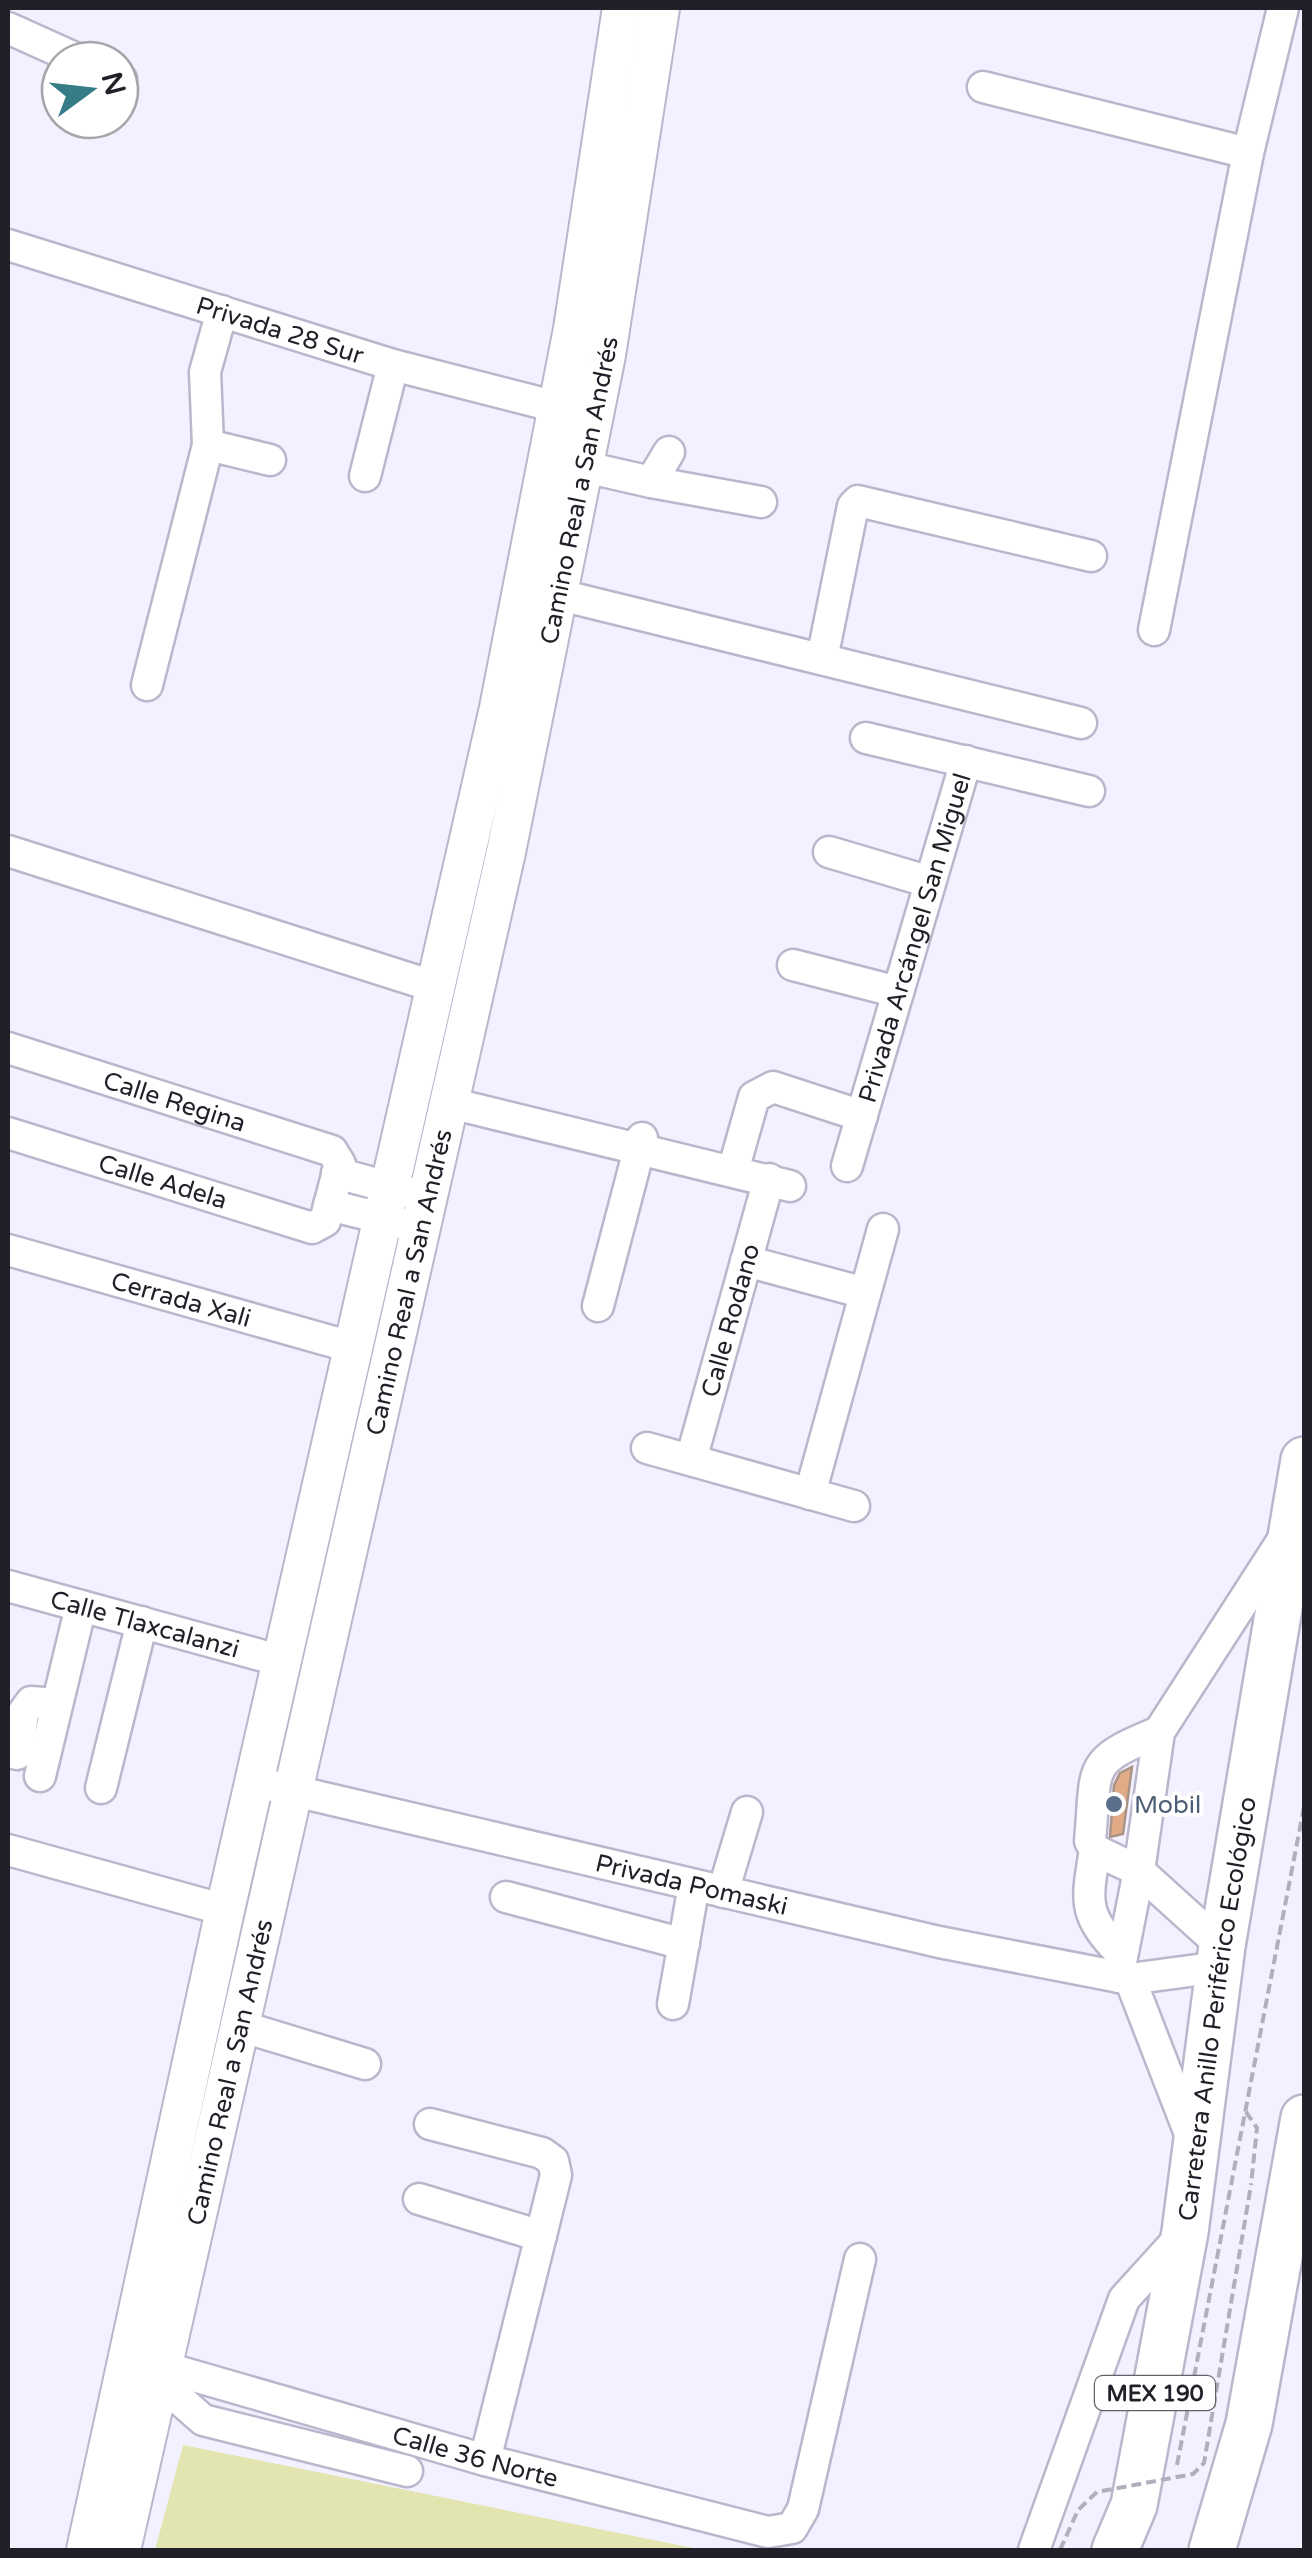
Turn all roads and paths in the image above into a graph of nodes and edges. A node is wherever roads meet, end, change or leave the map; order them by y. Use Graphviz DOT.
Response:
graph roads {
  1 [pos="622,8"];
  2 [pos="660,8"];
  3 [pos="1283,8"];
  4 [pos="8,28"];
  5 [pos="40,42"];
  6 [pos="983,87"];
  7 [pos="1248,153"];
  8 [pos="10,254"];
  9 [pos="222,311"];
  10 [pos="572,330"];
  11 [pos="610,336"];
  12 [pos="393,365"];
  13 [pos="557,407"];
  14 [pos="208,444"];
  15 [pos="669,452"];
  16 [pos="270,460"];
  17 [pos="585,467"];
  18 [pos="365,476"];
  19 [pos="651,482"];
  20 [pos="761,502"];
  21 [pos="1090,556"];
  22 [pos="560,595"];
  23 [pos="1154,630"];
  24 [pos="822,659"];
  25 [pos="147,685"];
  26 [pos="1081,723"];
  27 [pos="866,738"];
  28 [pos="966,761"];
  29 [pos="1089,791"];
  30 [pos="8,851"];
  31 [pos="829,852"];
  32 [pos="930,882"];
  33 [pos="793,966"];
  34 [pos="439,988"];
  35 [pos="898,992"];
  36 [pos="8,1048"];
  37 [pos="452,1096"];
  38 [pos="862,1116"];
  39 [pos="8,1133"];
  40 [pos="641,1143"];
  41 [pos="337,1165"];
  42 [pos="848,1166"];
  43 [pos="734,1171"];
  44 [pos="407,1208"];
  45 [pos="324,1216"];
  46 [pos="883,1229"];
  47 [pos="8,1250"];
  48 [pos="746,1260"];
  49 [pos="865,1293"];
  50 [pos="598,1306"];
  51 [pos="355,1348"];
  52 [pos="646,1448"];
  53 [pos="691,1460"];
  54 [pos="1304,1460"];
  55 [pos="810,1494"];
  56 [pos="854,1506"];
  57 [pos="1294,1523"];
  58 [pos="8,1586"];
  59 [pos="81,1606"];
  60 [pos="142,1622"];
  61 [pos="282,1661"];
  62 [pos="58,1704"];
  63 [pos="1160,1732"];
  64 [pos="18,1754"];
  65 [pos="40,1776"];
  66 [pos="256,1781"];
  67 [pos="100,1788"];
  68 [pos="294,1793"];
  69 [pos="1304,1808"];
  70 [pos="747,1812"];
  71 [pos="8,1850"];
  72 [pos="1095,1850"];
  73 [pos="1139,1871"];
  74 [pos="8,1872"];
  75 [pos="708,1888"];
  76 [pos="506,1897"];
  77 [pos="223,1919"];
  78 [pos="684,1944"];
  79 [pos="1220,1957"];
  80 [pos="1123,1970"];
  81 [pos="674,2004"];
  82 [pos="240,2026"];
  83 [pos="365,2064"];
  84 [pos="190,2069"];
  85 [pos="228,2077"];
  86 [pos="1246,2112"];
  87 [pos="1304,2118"];
  88 [pos="430,2124"];
  89 [pos="1193,2142"];
  90 [pos="419,2199"];
  91 [pos="1185,2232"];
  92 [pos="541,2236"];
  93 [pos="860,2258"];
  94 [pos="161,2375"];
  95 [pos="486,2460"];
  96 [pos="407,2471"];
  97 [pos="1172,2484"];
  98 [pos="86,2550"];
  99 [pos="122,2550"];
  100 [pos="1034,2550"];
  101 [pos="1060,2550"];
  102 [pos="1115,2550"];
  103 [pos="1212,2550"];
  1 -- 10 [label="main road, Camino Real a San Andrés"];
  2 -- 11 [label="main road, Camino Real a San Andrés"];
  3 -- 7 [label="street"];
  4 -- 5 [label="street"];
  6 -- 7 [label="street"];
  7 -- 23 [label="street"];
  8 -- 9 [label="street, Privada 28 Sur"];
  9 -- 12 [label="street, Privada 28 Sur"];
  9 -- 14 [label="street"];
  10 -- 11 [label="main road"];
  10 -- 13 [label="main road, Camino Real a San Andrés"];
  11 -- 17 [label="main road, Camino Real a San Andrés"];
  12 -- 13 [label="street, Privada 28 Sur"];
  12 -- 18 [label="street"];
  13 -- 34 [label="main road, Camino Real a San Andrés"];
  14 -- 16 [label="street"];
  14 -- 25 [label="street"];
  15 -- 19 [label="street"];
  17 -- 19 [label="street"];
  17 -- 22 [label="main road, Camino Real a San Andrés"];
  19 -- 20 [label="street"];
  21 -- 24 [label="street"];
  22 -- 24 [label="street"];
  22 -- 37 [label="main road, Camino Real a San Andrés"];
  24 -- 26 [label="street"];
  27 -- 28 [label="street"];
  28 -- 29 [label="street"];
  28 -- 32 [label="street, Privada Arcángel San Miguel"];
  30 -- 34 [label="street"];
  31 -- 32 [label="street"];
  32 -- 35 [label="street, Privada Arcángel San Miguel"];
  33 -- 35 [label="street"];
  34 -- 44 [label="main road, Camino Real a San Andrés"];
  35 -- 38 [label="street, Privada Arcángel San Miguel"];
  36 -- 41 [label="street, Calle Regina"];
  37 -- 40 [label="street"];
  37 -- 44 [label="main road, Camino Real a San Andrés"];
  38 -- 42 [label="street, Privada Arcángel San Miguel"];
  38 -- 43 [label="street, Privada Arcángel San Miguel"];
  39 -- 45 [label="street, Calle Adela"];
  40 -- 43 [label="street"];
  40 -- 50 [label="street"];
  41 -- 44 [label="street, Calle Regina"];
  41 -- 45 [label="street"];
  43 -- 48 [label="street, Calle Rodano"];
  44 -- 45 [label="street, Calle Adela"];
  44 -- 51 [label="main road, Camino Real a San Andrés"];
  44 -- 68 [label="main road, Camino Real a San Andrés"];
  46 -- 49 [label="street"];
  47 -- 51 [label="street, Cerrada Xali"];
  48 -- 49 [label="street"];
  48 -- 53 [label="street, Calle Rodano"];
  49 -- 55 [label="street"];
  51 -- 61 [label="main road, Camino Real a San Andrés"];
  52 -- 53 [label="street"];
  53 -- 55 [label="street"];
  54 -- 57 [label="highway, Carretera Anillo Periférico Ecológico / MEX 190"];
  55 -- 56 [label="street"];
  57 -- 63 [label="street"];
  57 -- 79 [label="highway, Carretera Anillo Periférico Ecológico / MEX 190"];
  58 -- 59 [label="street, Calle Tlaxcalanzi"];
  59 -- 60 [label="street, Calle Tlaxcalanzi"];
  59 -- 62 [label="street"];
  60 -- 61 [label="street, Calle Tlaxcalanzi"];
  60 -- 67 [label="street"];
  61 -- 66 [label="main road, Camino Real a San Andrés"];
  62 -- 64 [label="street"];
  62 -- 65 [label="street"];
  63 -- 72 [label="street"];
  63 -- 73 [label="street"];
  66 -- 68 [label="street, Privada Pomaski"];
  66 -- 77 [label="main road, Camino Real a San Andrés"];
  68 -- 75 [label="street, Privada Pomaski"];
  68 -- 82 [label="main road, Camino Real a San Andrés"];
  69 -- 86 [label="path"];
  70 -- 75 [label="street"];
  71 -- 77 [label="street"];
  72 -- 73 [label="street"];
  72 -- 80 [label="street"];
  73 -- 79 [label="street"];
  73 -- 80 [label="street"];
  74 -- 77 [label="street"];
  75 -- 78 [label="street"];
  75 -- 80 [label="street, Privada Pomaski"];
  76 -- 78 [label="street"];
  77 -- 84 [label="main road, Camino Real a San Andrés"];
  78 -- 81 [label="street"];
  79 -- 80 [label="street, Privada Pomaski"];
  79 -- 89 [label="highway, Carretera Anillo Periférico Ecológico / MEX 190"];
  80 -- 89 [label="street"];
  82 -- 83 [label="street"];
  82 -- 85 [label="main road, Camino Real a San Andrés"];
  84 -- 85 [label="main road"];
  84 -- 98 [label="main road, Camino Real a San Andrés"];
  85 -- 94 [label="main road, Camino Real a San Andrés"];
  86 -- 97 [label="path"];
  86 -- 101 [label="path, bridge"];
  87 -- 103 [label="highway, MEX 190"];
  88 -- 92 [label="street"];
  89 -- 91 [label="highway, Carretera Anillo Periférico Ecológico / MEX 190"];
  90 -- 92 [label="street"];
  91 -- 100 [label="street"];
  91 -- 102 [label="highway, Carretera Anillo Periférico Ecológico / MEX 190"];
  92 -- 95 [label="street"];
  93 -- 95 [label="street, Calle 36 Norte"];
  94 -- 95 [label="street, Calle 36 Norte"];
  94 -- 96 [label="street"];
  94 -- 99 [label="main road, Camino Real a San Andrés"];
}
